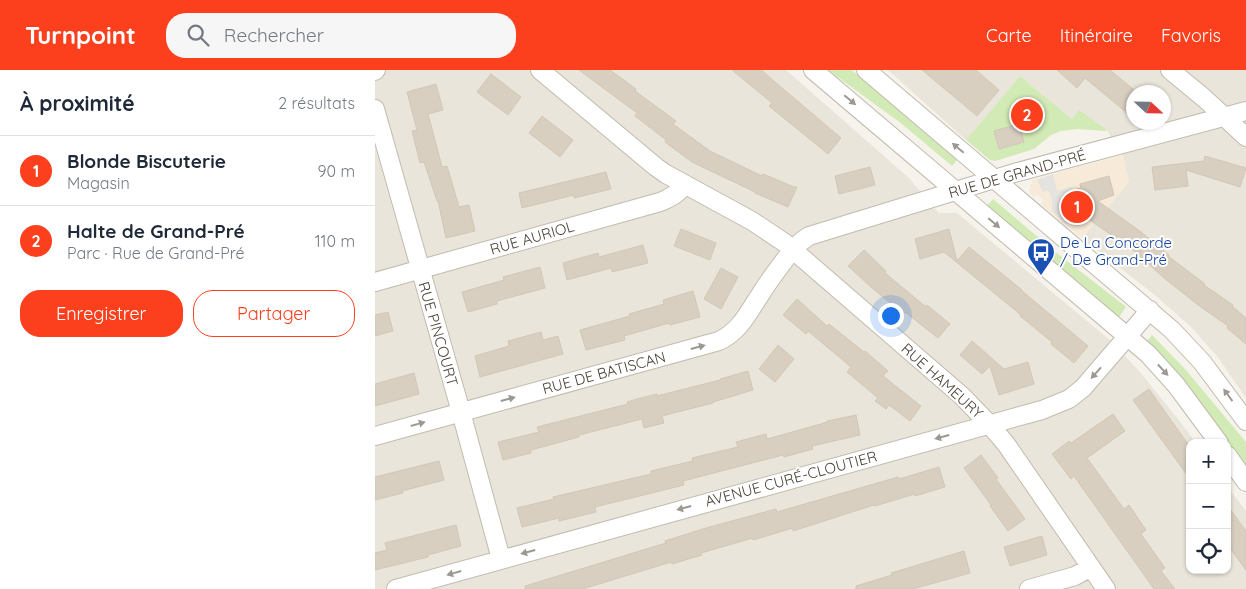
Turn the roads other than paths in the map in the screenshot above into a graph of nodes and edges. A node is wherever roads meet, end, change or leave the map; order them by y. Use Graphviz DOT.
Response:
graph roads {
  1 [pos="540,70"];
  2 [pos="813,70"];
  3 [pos="866,70"];
  4 [pos="1170,70"];
  5 [pos="375,109"];
  6 [pos="1246,111"];
  7 [pos="1225,117"];
  8 [pos="1246,137"];
  9 [pos="995,179"];
  10 [pos="684,185"];
  11 [pos="957,192"];
  12 [pos="793,250"];
  13 [pos="420,270"];
  14 [pos="375,282"];
  15 [pos="1150,310"];
  16 [pos="1128,336"];
  17 [pos="461,412"];
  18 [pos="1246,421"];
  19 [pos="989,424"];
  20 [pos="375,436"];
  21 [pos="1216,439"];
  22 [pos="1231,461"];
  23 [pos="1246,482"];
  24 [pos="501,559"];
  25 [pos="1091,567"];
  26 [pos="395,589"];
  27 [pos="1029,589"];
  28 [pos="1106,589"];
  1 -- 10 [label="street, RUE HAMEURY"];
  2 -- 11 [label="street, one-way"];
  9 -- 3 [label="street, one-way"];
  4 -- 7 [label="street"];
  5 -- 13 [label="street, RUE PINCOURT"];
  6 -- 7 [label="street, RUE DE GRAND-PRÉ"];
  7 -- 8 [label="street"];
  7 -- 9 [label="street, RUE DE GRAND-PRÉ"];
  9 -- 11 [label="street, RUE DE GRAND-PRÉ"];
  9 -- 15 [label="street"];
  10 -- 12 [label="street, RUE HAMEURY"];
  10 -- 13 [label="street, RUE AURIOL"];
  11 -- 12 [label="street, RUE DE GRAND-PRÉ"];
  11 -- 16 [label="street, one-way"];
  17 -- 12 [label="street, RUE DE BATISCAN, one-way"];
  12 -- 19 [label="street, RUE HAMEURY"];
  13 -- 14 [label="street, RUE AURIOL"];
  13 -- 17 [label="street, RUE PINCOURT"];
  15 -- 16 [label="street, AVENUE CURÉ-CLOUTIER"];
  18 -- 15 [label="street, one-way"];
  16 -- 19 [label="street, AVENUE CURÉ-CLOUTIER, one-way"];
  16 -- 21 [label="street, one-way"];
  20 -- 17 [label="street, RUE DE BATISCAN, one-way"];
  17 -- 24 [label="street, RUE PINCOURT"];
  19 -- 24 [label="street, AVENUE CURÉ-CLOUTIER, one-way"];
  19 -- 25 [label="street, RUE HAMEURY"];
  22 -- 23 [label="street"];
  24 -- 26 [label="street, AVENUE CURÉ-CLOUTIER, one-way"];
  25 -- 27 [label="street"];
  25 -- 28 [label="street, RUE HAMEURY"];
}
